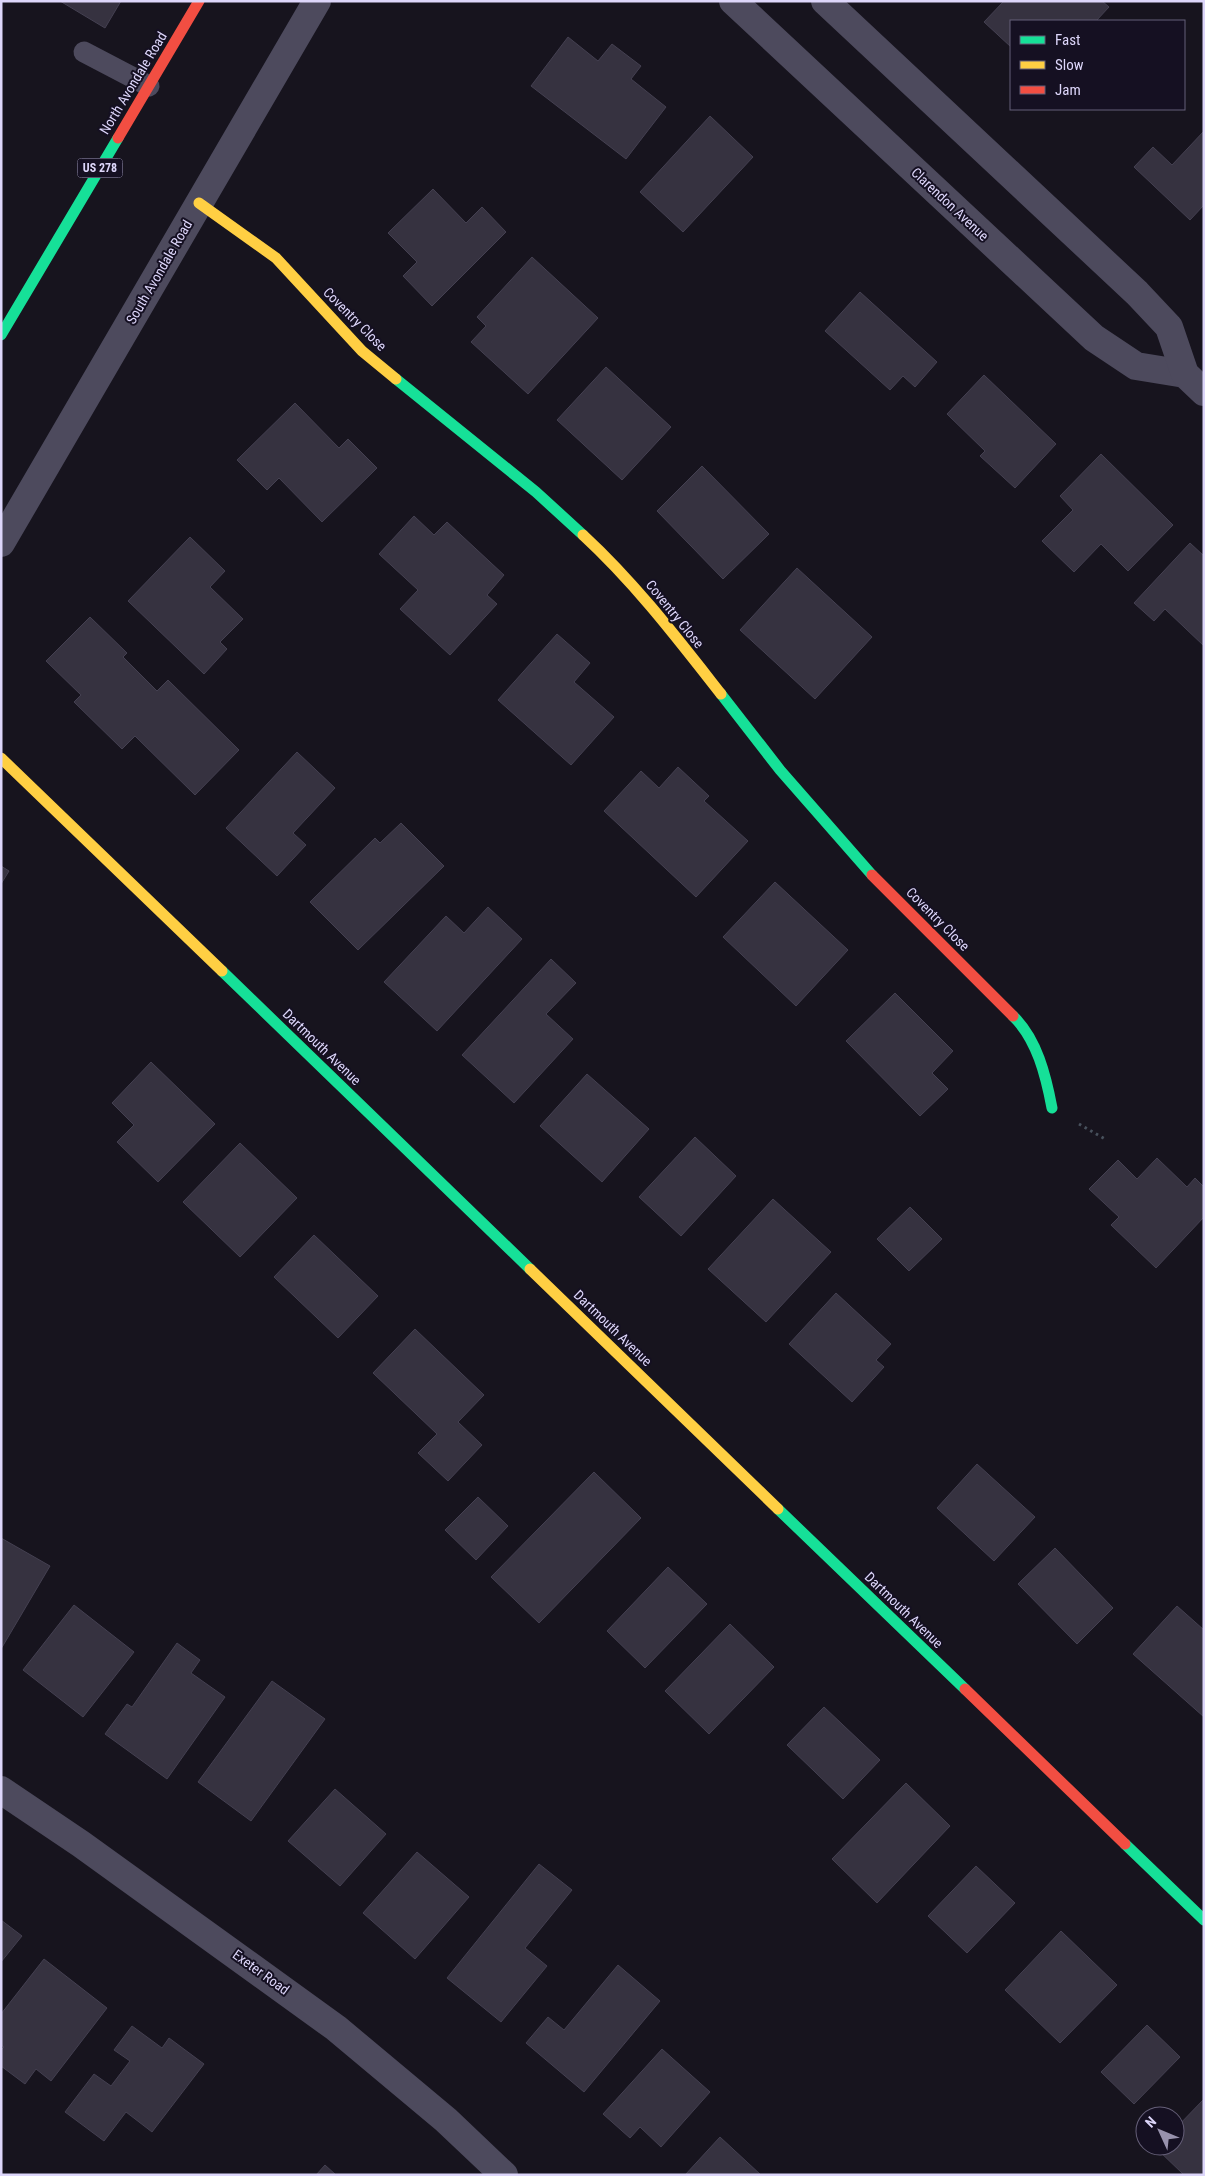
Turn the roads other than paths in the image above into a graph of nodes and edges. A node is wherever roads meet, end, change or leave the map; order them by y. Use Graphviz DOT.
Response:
graph roads {
  1 [pos="198,1"];
  2 [pos="317,1"];
  3 [pos="733,1"];
  4 [pos="824,1"];
  5 [pos="84,52"];
  6 [pos="149,86"];
  7 [pos="199,203"];
  8 [pos="4,324"];
  9 [pos="1194,383"];
  10 [pos="1,543"];
  11 [pos="1,758"];
  12 [pos="1052,1108"];
  13 [pos="1,1790"];
  14 [pos="1204,1920"];
  15 [pos="504,2175"];
  1 -- 6 [label="street, North Avondale Road / US 278"];
  2 -- 7 [label="street, South Avondale Road"];
  3 -- 9 [label="street, Clarendon Avenue"];
  4 -- 9 [label="street, Clarendon Avenue"];
  5 -- 6 [label="lane"];
  6 -- 8 [label="street, North Avondale Road / US 278"];
  7 -- 10 [label="street, South Avondale Road"];
  7 -- 12 [label="street, Coventry Close"];
  11 -- 14 [label="street, Dartmouth Avenue"];
  13 -- 15 [label="street, Exeter Road"];
}
